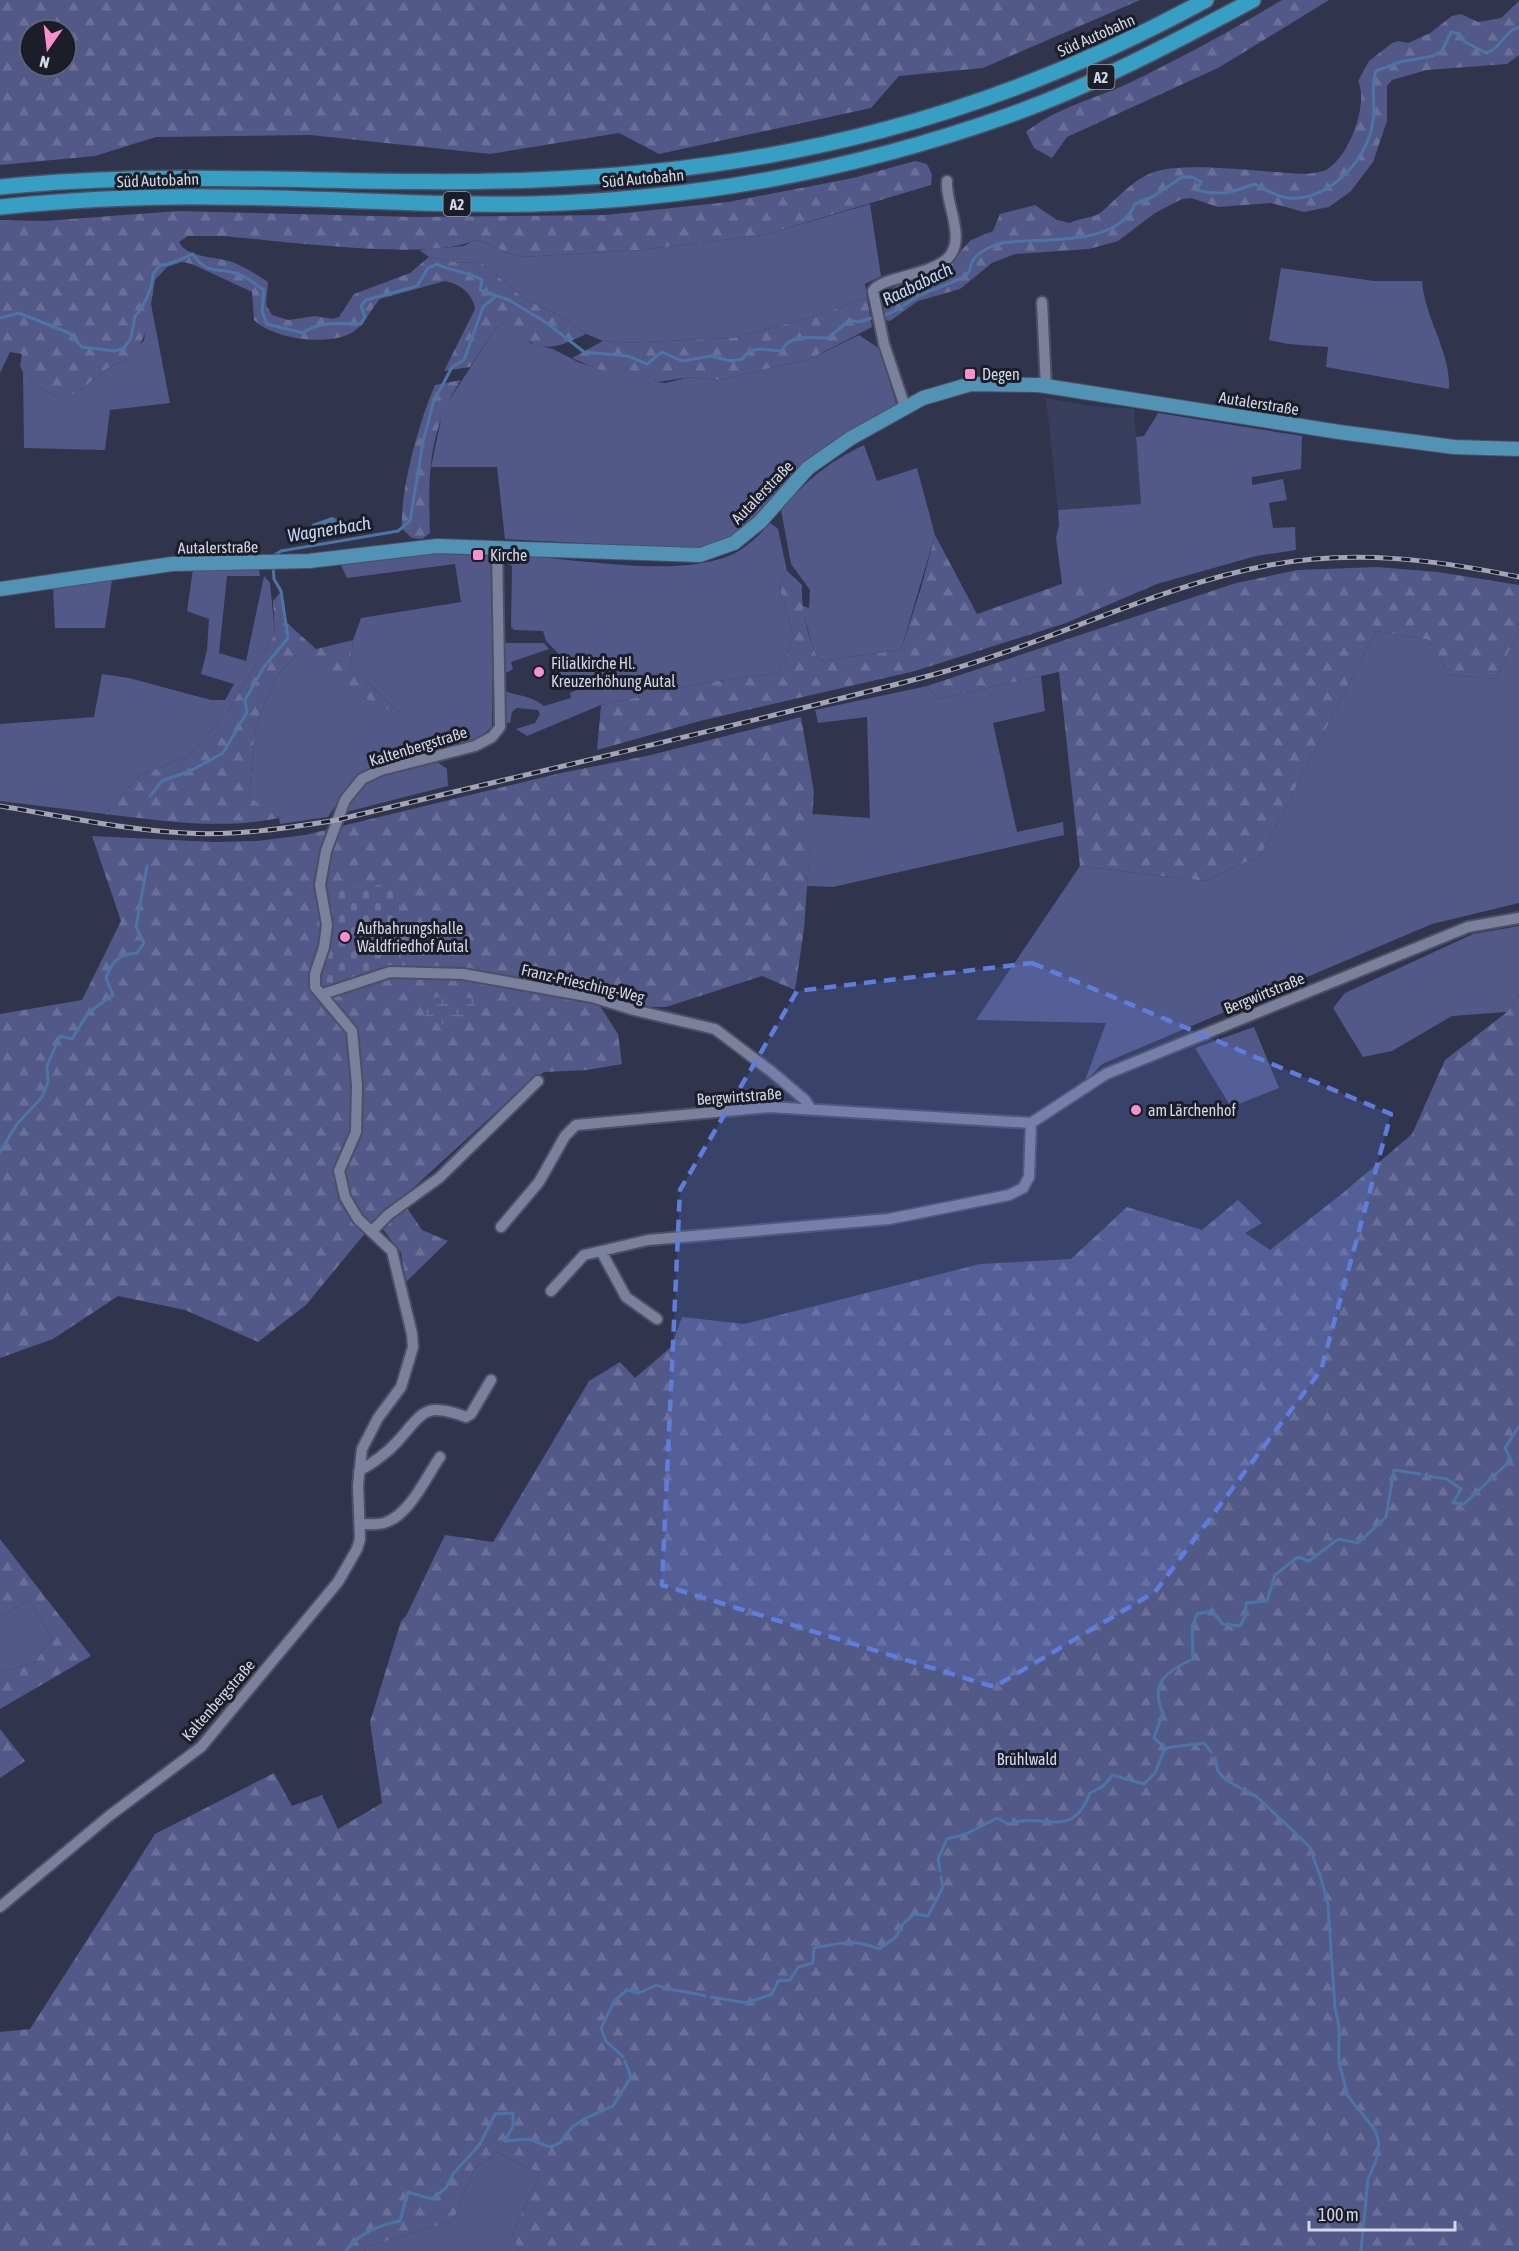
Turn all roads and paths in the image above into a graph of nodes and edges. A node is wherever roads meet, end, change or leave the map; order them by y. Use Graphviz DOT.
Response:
graph roads {
  1 [pos="1206,0"];
  2 [pos="1253,0"];
  3 [pos="947,181"];
  4 [pos="0,187"];
  5 [pos="0,207"];
  6 [pos="1042,302"];
  7 [pos="1046,387"];
  8 [pos="905,407"];
  9 [pos="1519,449"];
  10 [pos="497,547"];
  11 [pos="0,589"];
  12 [pos="1519,918"];
  13 [pos="323,994"];
  14 [pos="538,1081"];
  15 [pos="810,1108"];
  16 [pos="1031,1123"];
  17 [pos="501,1227"];
  18 [pos="372,1231"];
  19 [pos="601,1251"];
  20 [pos="551,1291"];
  21 [pos="657,1318"];
  22 [pos="491,1380"];
  23 [pos="440,1457"];
  24 [pos="359,1471"];
  25 [pos="360,1524"];
  26 [pos="0,1907"];
  1 -- 4 [label="highway, Süd Autobahn / A2"];
  2 -- 5 [label="highway, Süd Autobahn / A2"];
  3 -- 8 [label="street"];
  6 -- 7 [label="street"];
  7 -- 8 [label="main road, Autalerstraße"];
  7 -- 9 [label="main road, Autalerstraße"];
  8 -- 10 [label="main road, Autalerstraße"];
  10 -- 11 [label="main road, Autalerstraße"];
  10 -- 13 [label="street, Kaltenbergstraße"];
  12 -- 16 [label="street, Bergwirtstraße"];
  13 -- 15 [label="street, Franz-Priesching-Weg"];
  13 -- 18 [label="street, Kaltenbergstraße"];
  14 -- 18 [label="street"];
  15 -- 16 [label="street, Bergwirtstraße"];
  15 -- 17 [label="street, Bergwirtstraße"];
  16 -- 19 [label="street"];
  18 -- 24 [label="street, Kaltenbergstraße"];
  19 -- 20 [label="street"];
  19 -- 21 [label="street"];
  22 -- 24 [label="street"];
  23 -- 25 [label="street"];
  24 -- 25 [label="street, Kaltenbergstraße"];
  25 -- 26 [label="street, Kaltenbergstraße"];
}
